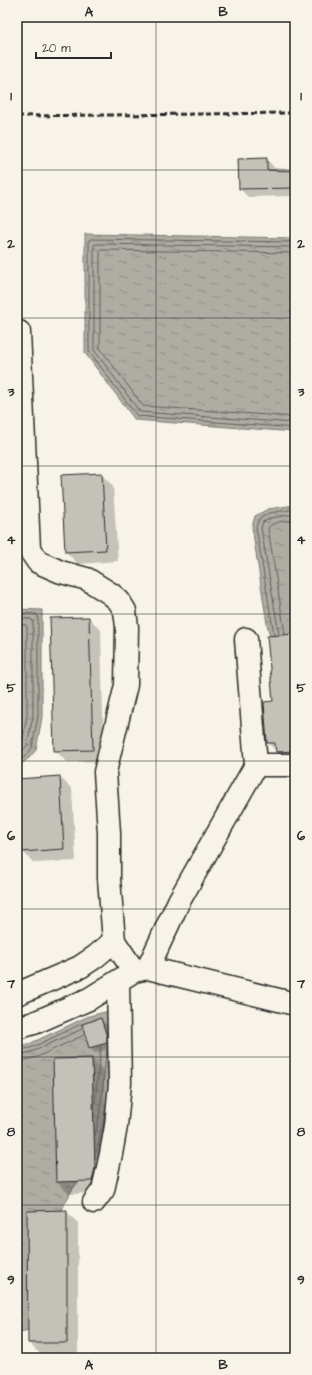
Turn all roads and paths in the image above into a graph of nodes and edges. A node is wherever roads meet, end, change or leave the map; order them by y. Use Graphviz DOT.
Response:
graph roads {
  1 [pos="19,332"];
  2 [pos="246,639"];
  3 [pos="256,765"];
  4 [pos="295,765"];
  5 [pos="114,940"];
  6 [pos="133,973"];
  7 [pos="17,994"];
  8 [pos="295,1004"];
  9 [pos="17,1028"];
  10 [pos="94,1202"];
  1 -- 5 [label="street"];
  2 -- 3 [label="street"];
  3 -- 4 [label="street"];
  3 -- 6 [label="street"];
  5 -- 6 [label="street"];
  5 -- 7 [label="street"];
  6 -- 8 [label="street"];
  6 -- 9 [label="street"];
  6 -- 10 [label="street"];
}
